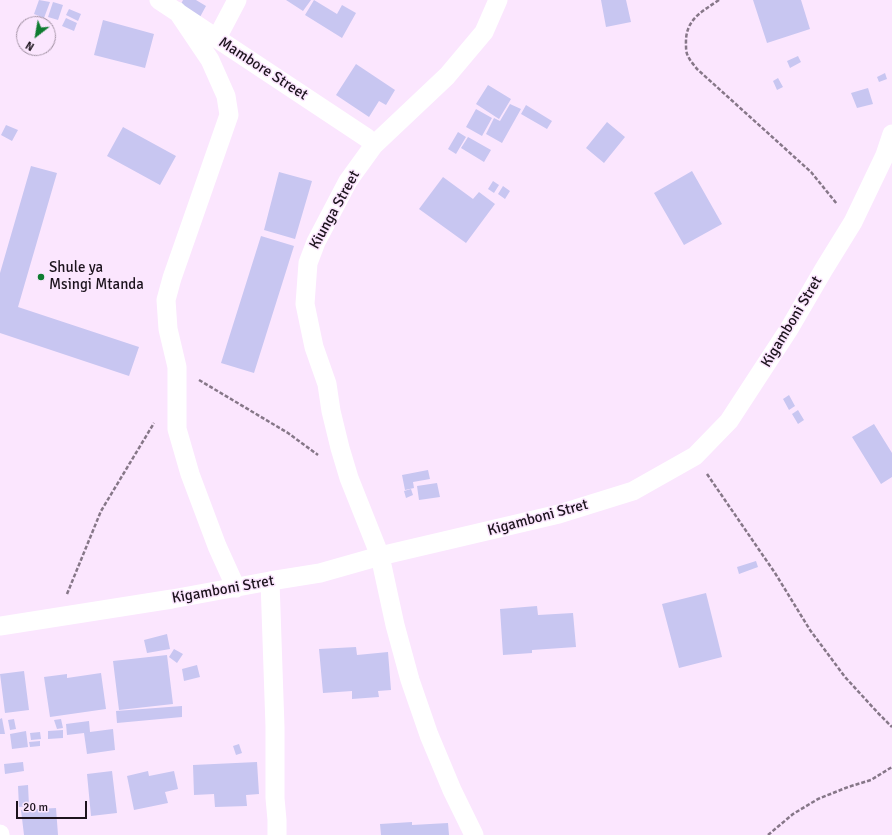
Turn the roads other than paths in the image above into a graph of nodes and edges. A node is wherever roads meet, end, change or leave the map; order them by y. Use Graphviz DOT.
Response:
graph roads {
  1 [pos="159,0"];
  2 [pos="237,0"];
  3 [pos="498,0"];
  4 [pos="177,11"];
  5 [pos="216,38"];
  6 [pos="892,134"];
  7 [pos="367,138"];
  8 [pos="380,556"];
  9 [pos="270,580"];
  10 [pos="236,588"];
  11 [pos="0,626"];
  12 [pos="277,835"];
  13 [pos="474,835"];
  1 -- 4 [label="street, Mambore Street"];
  2 -- 5 [label="street"];
  3 -- 8 [label="street, Kiunga Street"];
  4 -- 5 [label="street, Mambore Street"];
  4 -- 10 [label="street"];
  5 -- 7 [label="street, Mambore Street"];
  6 -- 8 [label="street, Kigamboni Stret"];
  8 -- 9 [label="street, Kigamboni Stret"];
  8 -- 13 [label="street, Kiunga Street"];
  9 -- 10 [label="street, Kigamboni Stret"];
  9 -- 12 [label="street"];
  10 -- 11 [label="street, Kigamboni Stret"];
}
